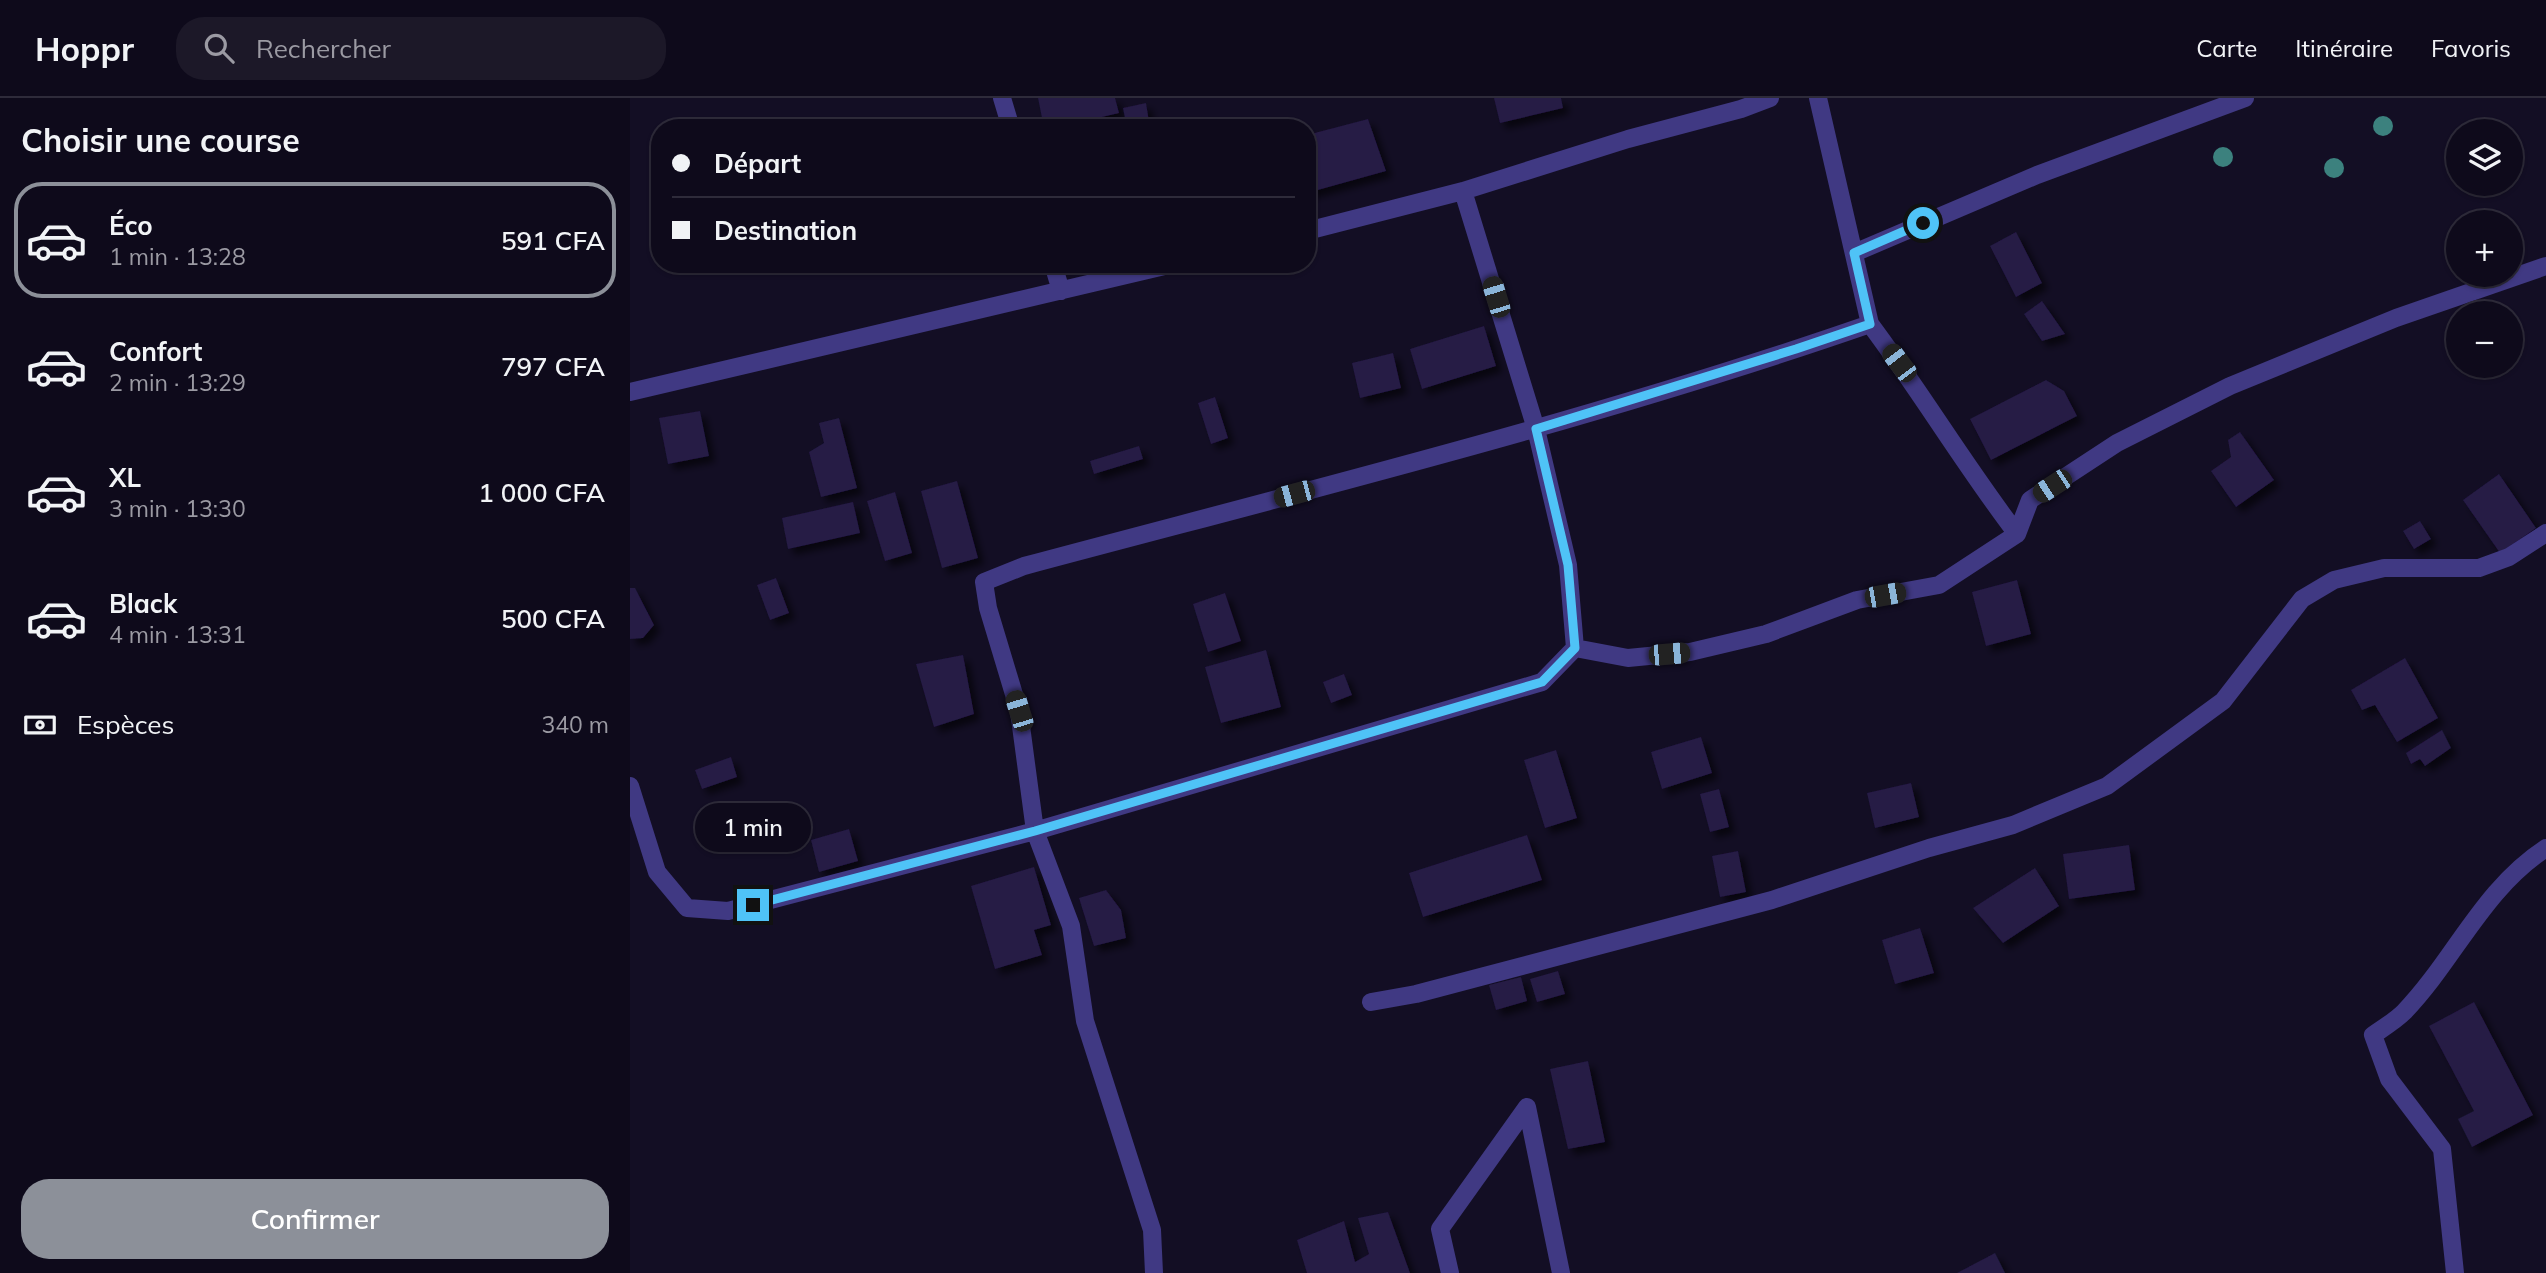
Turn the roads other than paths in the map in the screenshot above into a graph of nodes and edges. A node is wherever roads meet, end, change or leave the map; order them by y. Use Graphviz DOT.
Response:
graph roads {
  1 [pos="1002,98"];
  2 [pos="1770,98"];
  3 [pos="1818,98"];
  4 [pos="2245,98"];
  5 [pos="1008,119"];
  6 [pos="1463,191"];
  7 [pos="1316,229"];
  8 [pos="1854,253"];
  9 [pos="2546,266"];
  10 [pos="1056,273"];
  11 [pos="1136,273"];
  12 [pos="1061,291"];
  13 [pos="1870,324"];
  14 [pos="630,392"];
  15 [pos="1536,429"];
  16 [pos="2546,533"];
  17 [pos="2017,534"];
  18 [pos="1575,648"];
  19 [pos="630,786"];
  20 [pos="1035,831"];
  21 [pos="2546,848"];
  22 [pos="1371,1002"];
  23 [pos="1154,1273"];
  24 [pos="1450,1273"];
  25 [pos="1561,1273"];
  26 [pos="2455,1273"];
  1 -- 5 [label="street"];
  2 -- 6 [label="street"];
  3 -- 8 [label="street"];
  4 -- 8 [label="street"];
  6 -- 7 [label="street"];
  6 -- 15 [label="street"];
  8 -- 13 [label="street"];
  9 -- 17 [label="street"];
  10 -- 12 [label="street"];
  11 -- 12 [label="street"];
  12 -- 14 [label="street"];
  13 -- 15 [label="street"];
  13 -- 17 [label="street"];
  15 -- 18 [label="street"];
  15 -- 20 [label="street"];
  16 -- 22 [label="street"];
  17 -- 18 [label="street"];
  18 -- 20 [label="street"];
  19 -- 20 [label="street"];
  20 -- 23 [label="street"];
  21 -- 26 [label="street"];
  24 -- 25 [label="street"];
}
